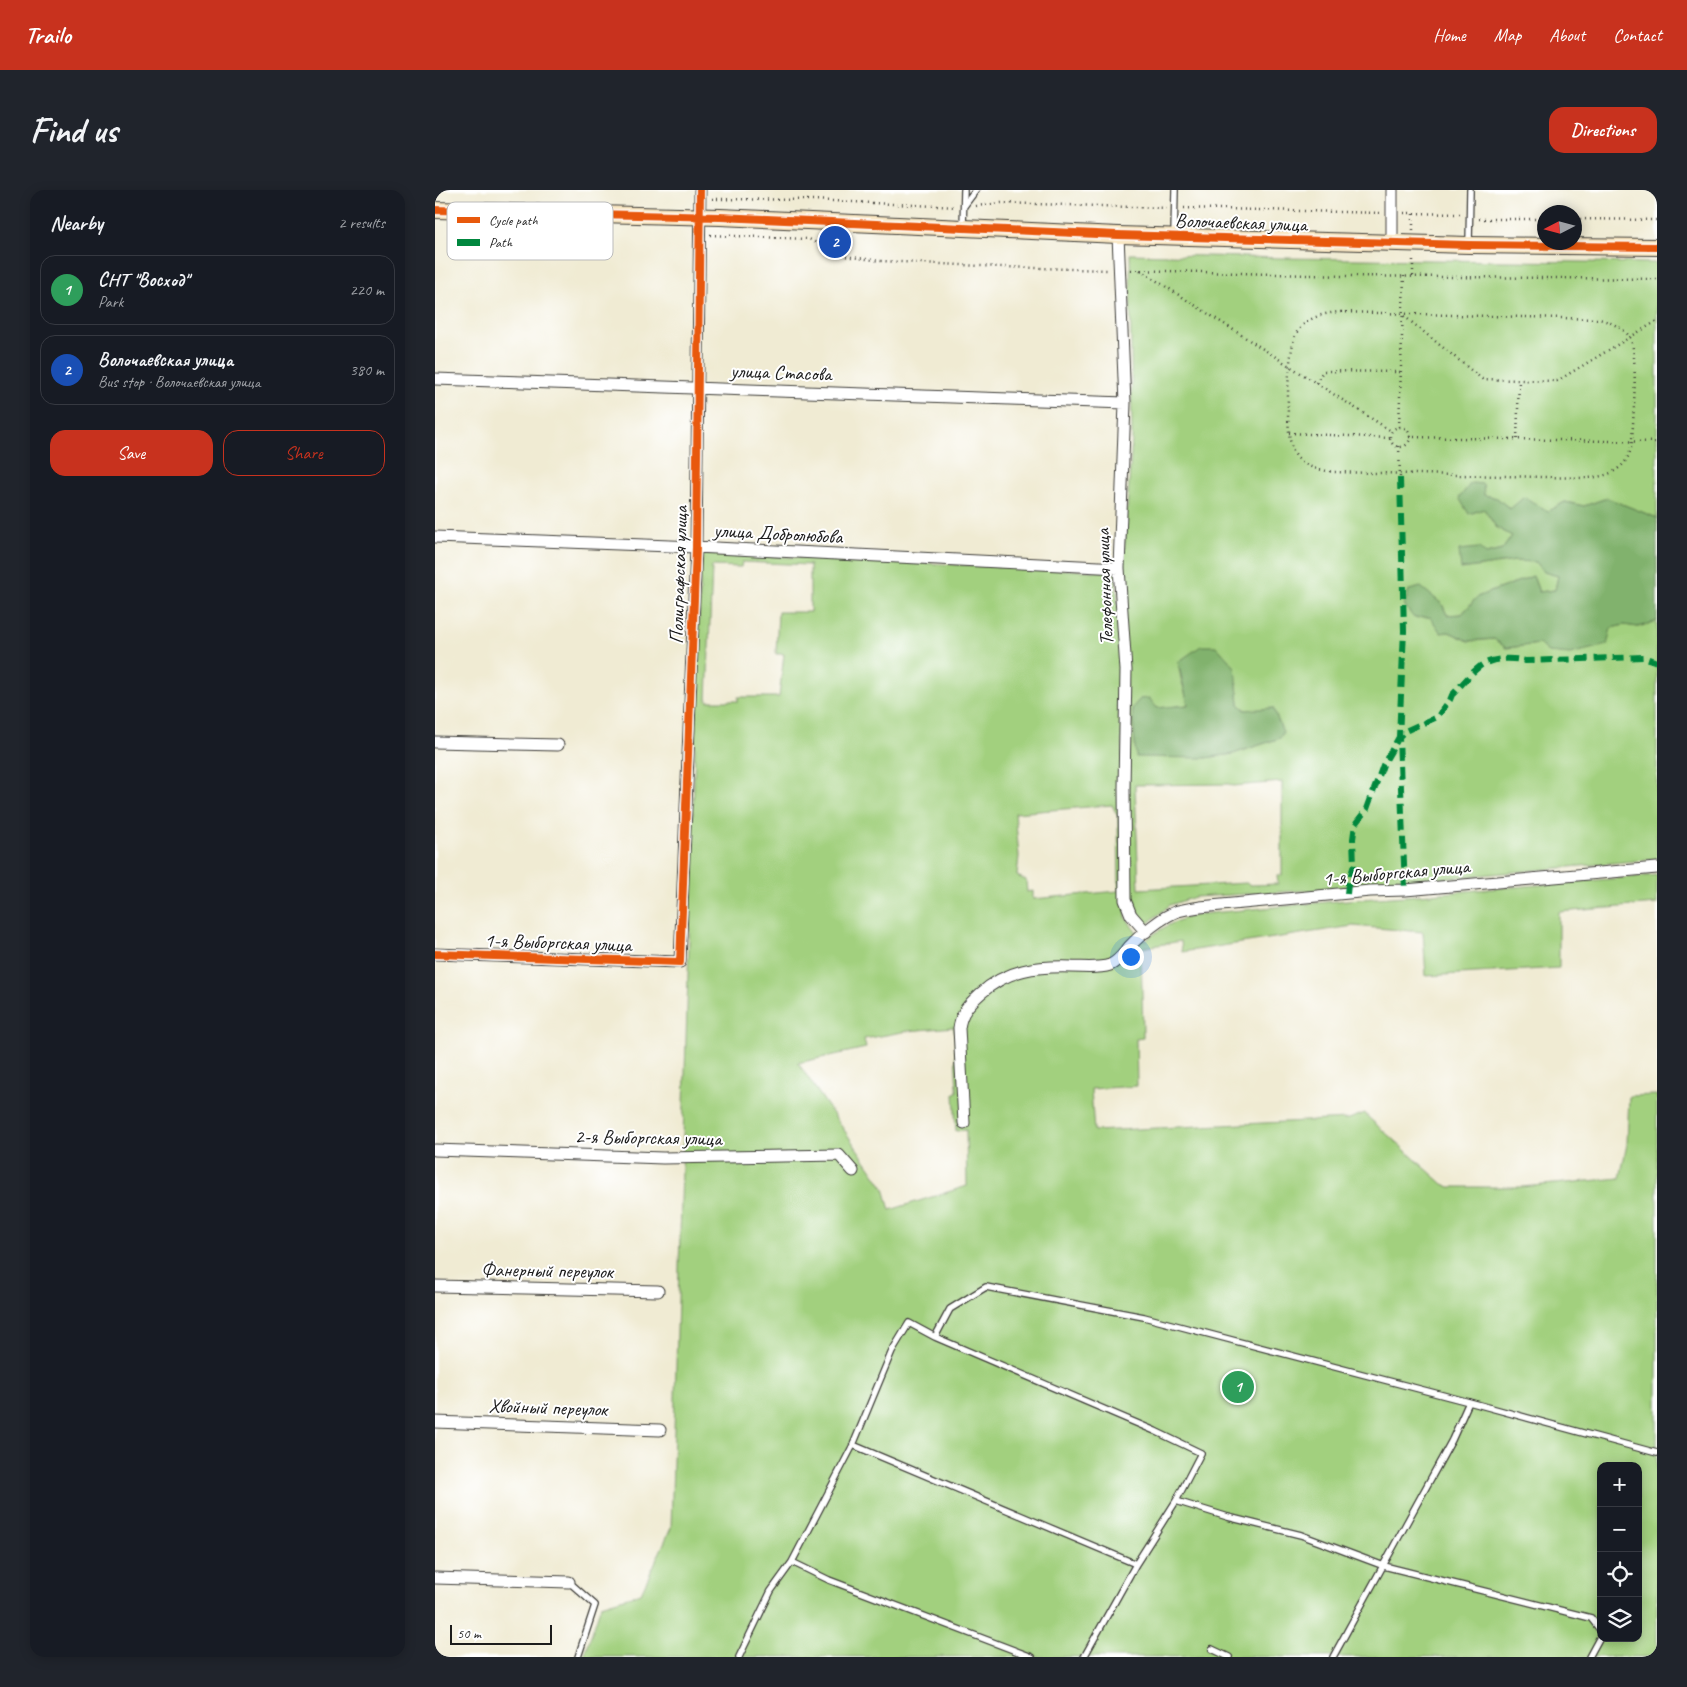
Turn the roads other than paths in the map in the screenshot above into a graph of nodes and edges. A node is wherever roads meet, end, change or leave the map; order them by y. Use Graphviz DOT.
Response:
graph roads {
  1 [pos="964,190"];
  2 [pos="976,190"];
  3 [pos="1175,190"];
  4 [pos="1392,190"];
  5 [pos="1470,190"];
  6 [pos="700,194"];
  7 [pos="963,207"];
  8 [pos="613,214"];
  9 [pos="699,216"];
  10 [pos="963,229"];
  11 [pos="1118,235"];
  12 [pos="1174,236"];
  13 [pos="1392,242"];
  14 [pos="1469,245"];
  15 [pos="1657,247"];
  16 [pos="435,379"];
  17 [pos="697,388"];
  18 [pos="1125,403"];
  19 [pos="435,537"];
  20 [pos="696,547"];
  21 [pos="1119,568"];
  22 [pos="435,742"];
  23 [pos="558,745"];
  24 [pos="1657,868"];
  25 [pos="1146,932"];
  26 [pos="435,954"];
  27 [pos="680,962"];
  28 [pos="964,1123"];
  29 [pos="435,1150"];
  30 [pos="853,1171"];
  31 [pos="435,1286"];
  32 [pos="658,1291"];
  33 [pos="935,1337"];
  34 [pos="1469,1402"];
  35 [pos="435,1422"];
  36 [pos="660,1430"];
  37 [pos="853,1445"];
  38 [pos="1657,1453"];
  39 [pos="1176,1500"];
  40 [pos="792,1562"];
  41 [pos="1136,1564"];
  42 [pos="1383,1566"];
  43 [pos="435,1578"];
  44 [pos="569,1582"];
  45 [pos="1597,1626"];
  46 [pos="1598,1642"];
  47 [pos="1212,1649"];
  48 [pos="1592,1656"];
  49 [pos="578,1657"];
  50 [pos="739,1657"];
  51 [pos="1032,1657"];
  52 [pos="1084,1657"];
  53 [pos="1229,1657"];
  54 [pos="1333,1657"];
  1 -- 7 [label="lane"];
  2 -- 7 [label="lane"];
  3 -- 12 [label="lane"];
  4 -- 13 [label="street"];
  5 -- 14 [label="lane"];
  6 -- 9 [label="street, Полиграфская улица"];
  7 -- 10 [label="lane"];
  8 -- 9 [label="street, Волочаевская улица"];
  9 -- 10 [label="street, Волочаевская улица"];
  9 -- 17 [label="street, Полиграфская улица"];
  10 -- 11 [label="street, Волочаевская улица"];
  11 -- 12 [label="street, Волочаевская улица"];
  11 -- 18 [label="street, Телефонная улица"];
  12 -- 13 [label="street, Волочаевская улица"];
  13 -- 14 [label="street, Волочаевская улица"];
  14 -- 15 [label="street, Волочаевская улица"];
  16 -- 17 [label="street, улица Стасова"];
  17 -- 18 [label="street, улица Стасова"];
  17 -- 20 [label="street, Полиграфская улица"];
  18 -- 21 [label="street, Телефонная улица"];
  19 -- 20 [label="street, улица Добролюбова"];
  20 -- 21 [label="street, улица Добролюбова"];
  20 -- 27 [label="street, Полиграфская улица"];
  21 -- 25 [label="street, Телефонная улица"];
  22 -- 23 [label="street"];
  24 -- 25 [label="street, 1-я Выборгская улица"];
  25 -- 28 [label="street, 1-я Выборгская улица"];
  26 -- 27 [label="street, 1-я Выборгская улица"];
  29 -- 30 [label="street, 2-я Выборгская улица"];
  31 -- 32 [label="street, Фанерный переулок"];
  33 -- 34 [label="lane"];
  33 -- 37 [label="lane"];
  33 -- 39 [label="lane"];
  34 -- 38 [label="lane"];
  34 -- 42 [label="lane"];
  35 -- 36 [label="street, Хвойный переулок"];
  37 -- 40 [label="lane"];
  37 -- 41 [label="lane"];
  39 -- 41 [label="lane"];
  39 -- 42 [label="lane"];
  40 -- 50 [label="lane"];
  40 -- 51 [label="lane"];
  41 -- 52 [label="lane"];
  42 -- 45 [label="lane"];
  42 -- 54 [label="lane"];
  43 -- 44 [label="street"];
  44 -- 49 [label="lane"];
  46 -- 48 [label="lane"];
  47 -- 53 [label="lane"];
}
